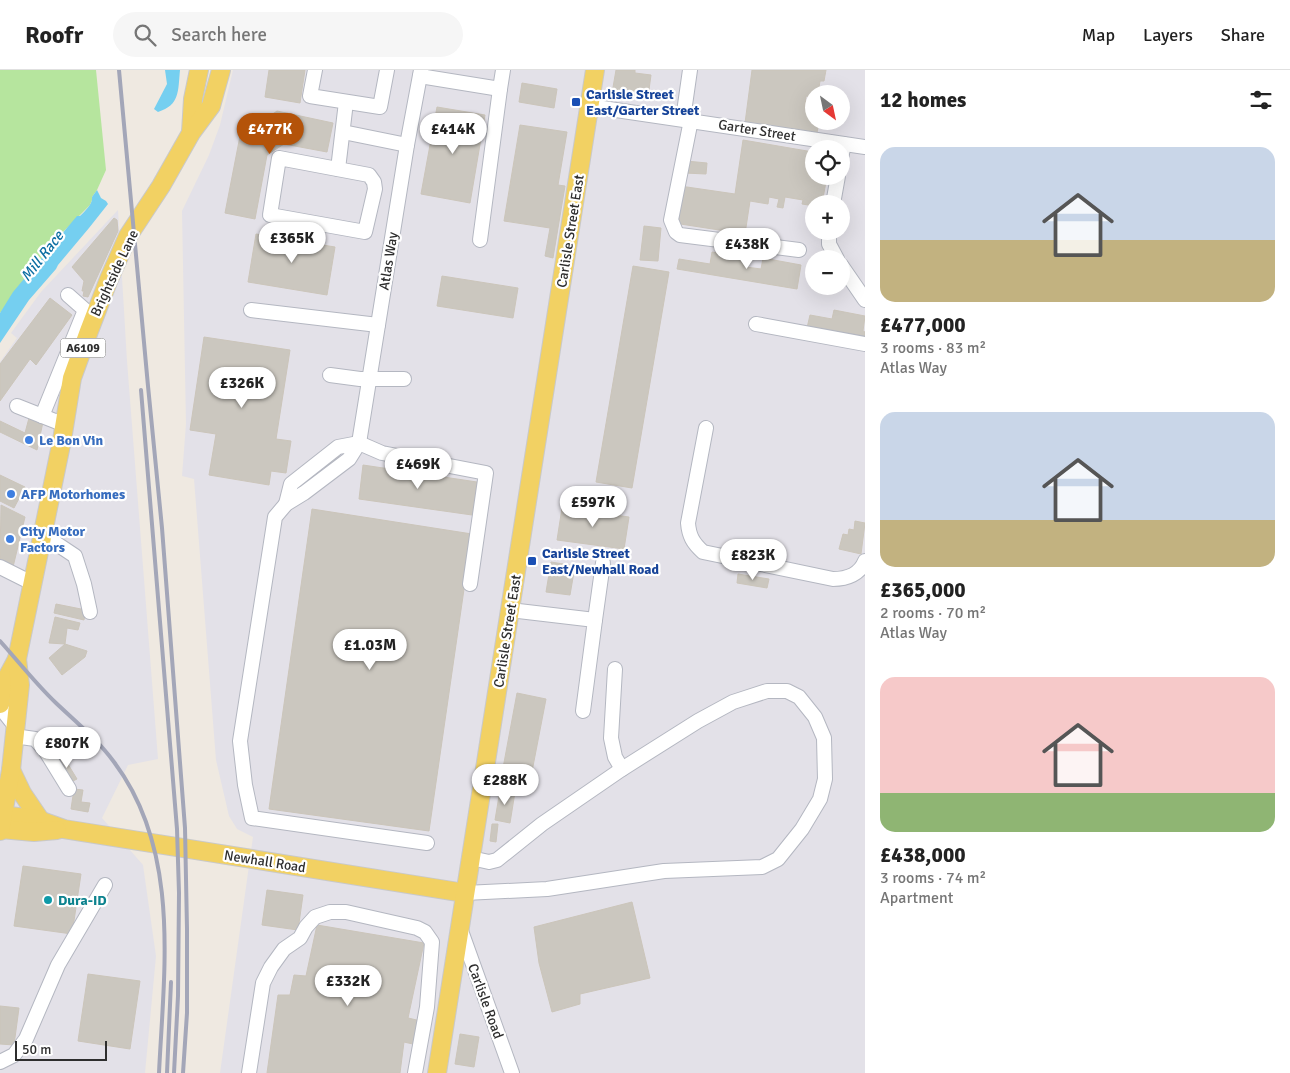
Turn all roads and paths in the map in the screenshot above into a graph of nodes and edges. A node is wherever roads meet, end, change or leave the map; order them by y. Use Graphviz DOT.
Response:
graph roads {
  1 [pos="199,70"];
  2 [pos="221,70"];
  3 [pos="315,70"];
  4 [pos="387,70"];
  5 [pos="504,70"];
  6 [pos="595,70"];
  7 [pos="690,72"];
  8 [pos="421,73"];
  9 [pos="500,89"];
  10 [pos="346,102"];
  11 [pos="589,106"];
  12 [pos="687,119"];
  13 [pos="343,132"];
  14 [pos="191,133"];
  15 [pos="819,140"];
  16 [pos="407,145"];
  17 [pos="850,145"];
  18 [pos="865,147"];
  19 [pos="338,169"];
  20 [pos="480,240"];
  21 [pos="799,250"];
  22 [pos="850,279"];
  23 [pos="68,295"];
  24 [pos="865,300"];
  25 [pos="251,310"];
  26 [pos="756,324"];
  27 [pos="378,325"];
  28 [pos="865,344"];
  29 [pos="330,375"];
  30 [pos="371,378"];
  31 [pos="404,379"];
  32 [pos="16,406"];
  33 [pos="42,416"];
  34 [pos="65,425"];
  35 [pos="706,428"];
  36 [pos="360,436"];
  37 [pos="42,534"];
  38 [pos="865,561"];
  39 [pos="603,563"];
  40 [pos="0,567"];
  41 [pos="32,583"];
  42 [pos="470,584"];
  43 [pos="510,610"];
  44 [pos="90,612"];
  45 [pos="595,620"];
  46 [pos="16,659"];
  47 [pos="615,669"];
  48 [pos="2,686"];
  49 [pos="0,706"];
  50 [pos="583,711"];
  51 [pos="15,731"];
  52 [pos="622,768"];
  53 [pos="11,770"];
  54 [pos="69,789"];
  55 [pos="41,821"];
  56 [pos="1,824"];
  57 [pos="64,829"];
  58 [pos="427,843"];
  59 [pos="471,858"];
  60 [pos="105,885"];
  61 [pos="465,893"];
  62 [pos="460,928"];
  63 [pos="1,1061"];
  64 [pos="249,1073"];
  65 [pos="415,1073"];
  66 [pos="437,1073"];
  67 [pos="512,1073"];
  1 -- 14 [label="main road, A6109"];
  2 -- 14 [label="main road, A6109"];
  3 -- 10 [label="street"];
  4 -- 10 [label="street"];
  5 -- 9 [label="street"];
  6 -- 11 [label="main road, Carlisle Street East"];
  7 -- 12 [label="street"];
  8 -- 9 [label="street, Atlas Way"];
  8 -- 16 [label="street, Atlas Way"];
  9 -- 20 [label="street"];
  10 -- 13 [label="street"];
  11 -- 12 [label="street, Garter Street"];
  11 -- 43 [label="main road, Carlisle Street East"];
  12 -- 15 [label="street, Garter Street"];
  12 -- 21 [label="street"];
  13 -- 16 [label="street"];
  13 -- 19 [label="street"];
  14 -- 34 [label="main road, Brightside Lane / A6109"];
  16 -- 27 [label="street, Atlas Way"];
  17 -- 18 [label="street, Garter Street"];
  19 -- 19 [label="street"];
  22 -- 24 [label="street"];
  23 -- 33 [label="street"];
  25 -- 27 [label="street"];
  26 -- 28 [label="street"];
  27 -- 30 [label="street, Atlas Way"];
  29 -- 30 [label="street"];
  30 -- 31 [label="street"];
  30 -- 36 [label="street, Atlas Way"];
  32 -- 33 [label="street"];
  33 -- 34 [label="street"];
  34 -- 37 [label="main road, Brightside Lane / A6109"];
  35 -- 38 [label="street"];
  36 -- 42 [label="street"];
  36 -- 58 [label="street"];
  37 -- 41 [label="main road, Brightside Lane / A6109"];
  37 -- 44 [label="street"];
  39 -- 45 [label="street"];
  40 -- 41 [label="street"];
  41 -- 46 [label="main road, Brightside Lane / A6109"];
  43 -- 45 [label="street"];
  43 -- 59 [label="main road, Carlisle Street East"];
  45 -- 50 [label="street"];
  46 -- 48 [label="main road, Brightside Lane / A6109"];
  46 -- 51 [label="main road, Brightside Lane / A6109"];
  47 -- 52 [label="street"];
  48 -- 49 [label="main road, Brightside Lane / A6109"];
  49 -- 51 [label="street"];
  51 -- 53 [label="main road, Brightside Lane / A6109"];
  51 -- 54 [label="street"];
  52 -- 59 [label="street"];
  52 -- 61 [label="street"];
  53 -- 55 [label="main road"];
  53 -- 56 [label="main road, Brightside Lane / A6109"];
  55 -- 56 [label="main road, Newhall Road"];
  55 -- 57 [label="main road, Newhall Road"];
  56 -- 57 [label="main road, Newhall Road"];
  57 -- 61 [label="main road, Newhall Road"];
  59 -- 61 [label="main road, Carlisle Street East"];
  60 -- 63 [label="street"];
  61 -- 62 [label="main road, Carlisle Street East"];
  62 -- 66 [label="main road, Carlisle Street East"];
  62 -- 67 [label="street, Carlisle Road"];
  64 -- 65 [label="street"];
}
